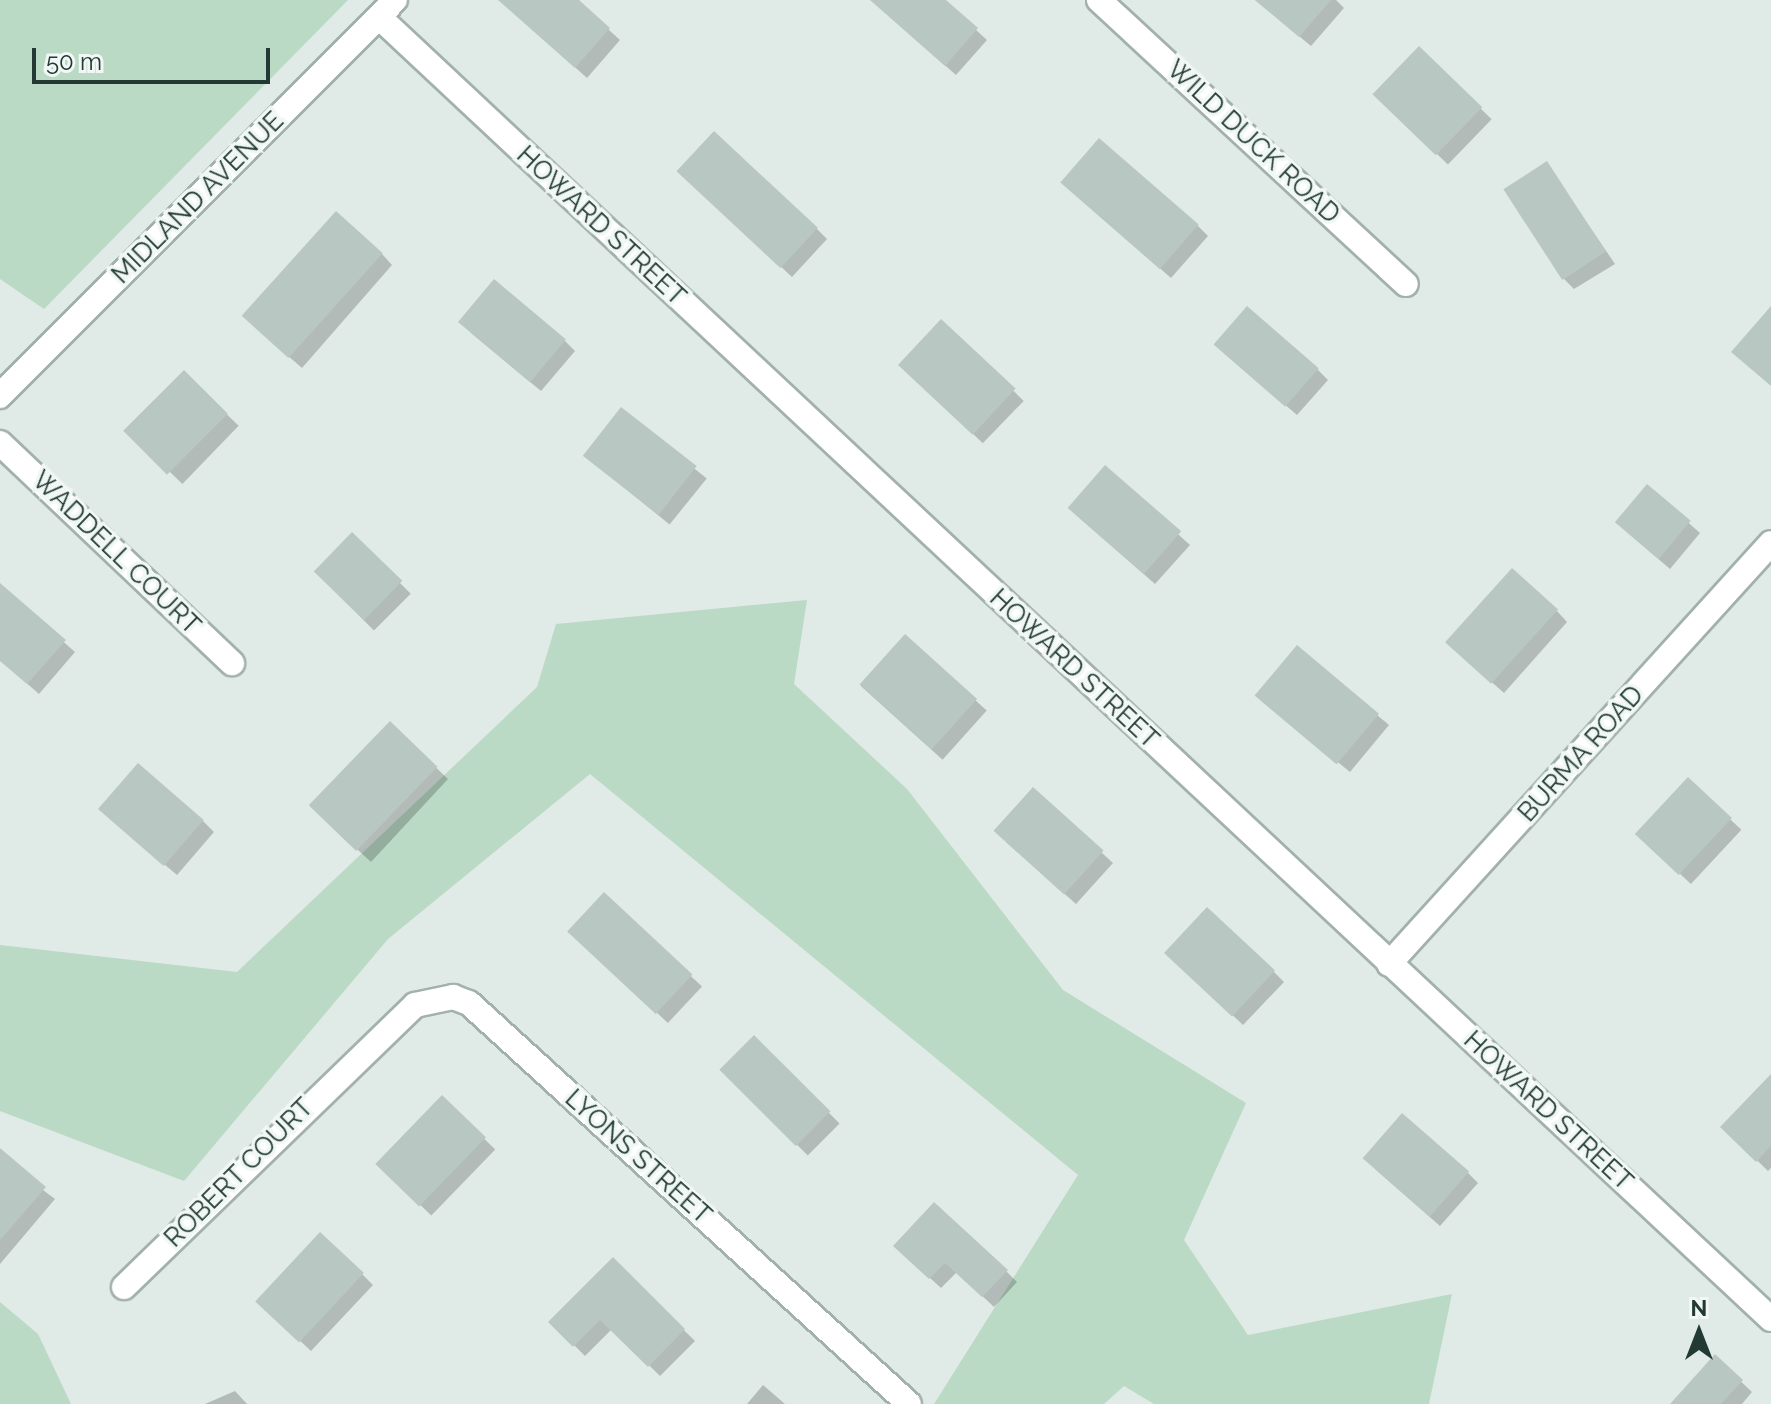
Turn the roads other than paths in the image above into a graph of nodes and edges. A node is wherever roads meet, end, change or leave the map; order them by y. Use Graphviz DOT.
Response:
graph roads {
  1 [pos="1099,0"];
  2 [pos="387,9"];
  3 [pos="1406,284"];
  4 [pos="0,396"];
  5 [pos="0,443"];
  6 [pos="1771,543"];
  7 [pos="232,663"];
  8 [pos="1389,964"];
  9 [pos="354,1059"];
  10 [pos="124,1287"];
  11 [pos="1771,1319"];
  12 [pos="909,1404"];
  1 -- 3 [label="street, WILD DUCK ROAD"];
  2 -- 4 [label="street, MIDLAND AVENUE"];
  2 -- 8 [label="street, HOWARD STREET"];
  5 -- 7 [label="street, WADDELL COURT"];
  6 -- 8 [label="street, BURMA ROAD"];
  8 -- 11 [label="street, HOWARD STREET"];
  9 -- 10 [label="street, ROBERT COURT"];
  9 -- 12 [label="street, LYONS STREET"];
}
